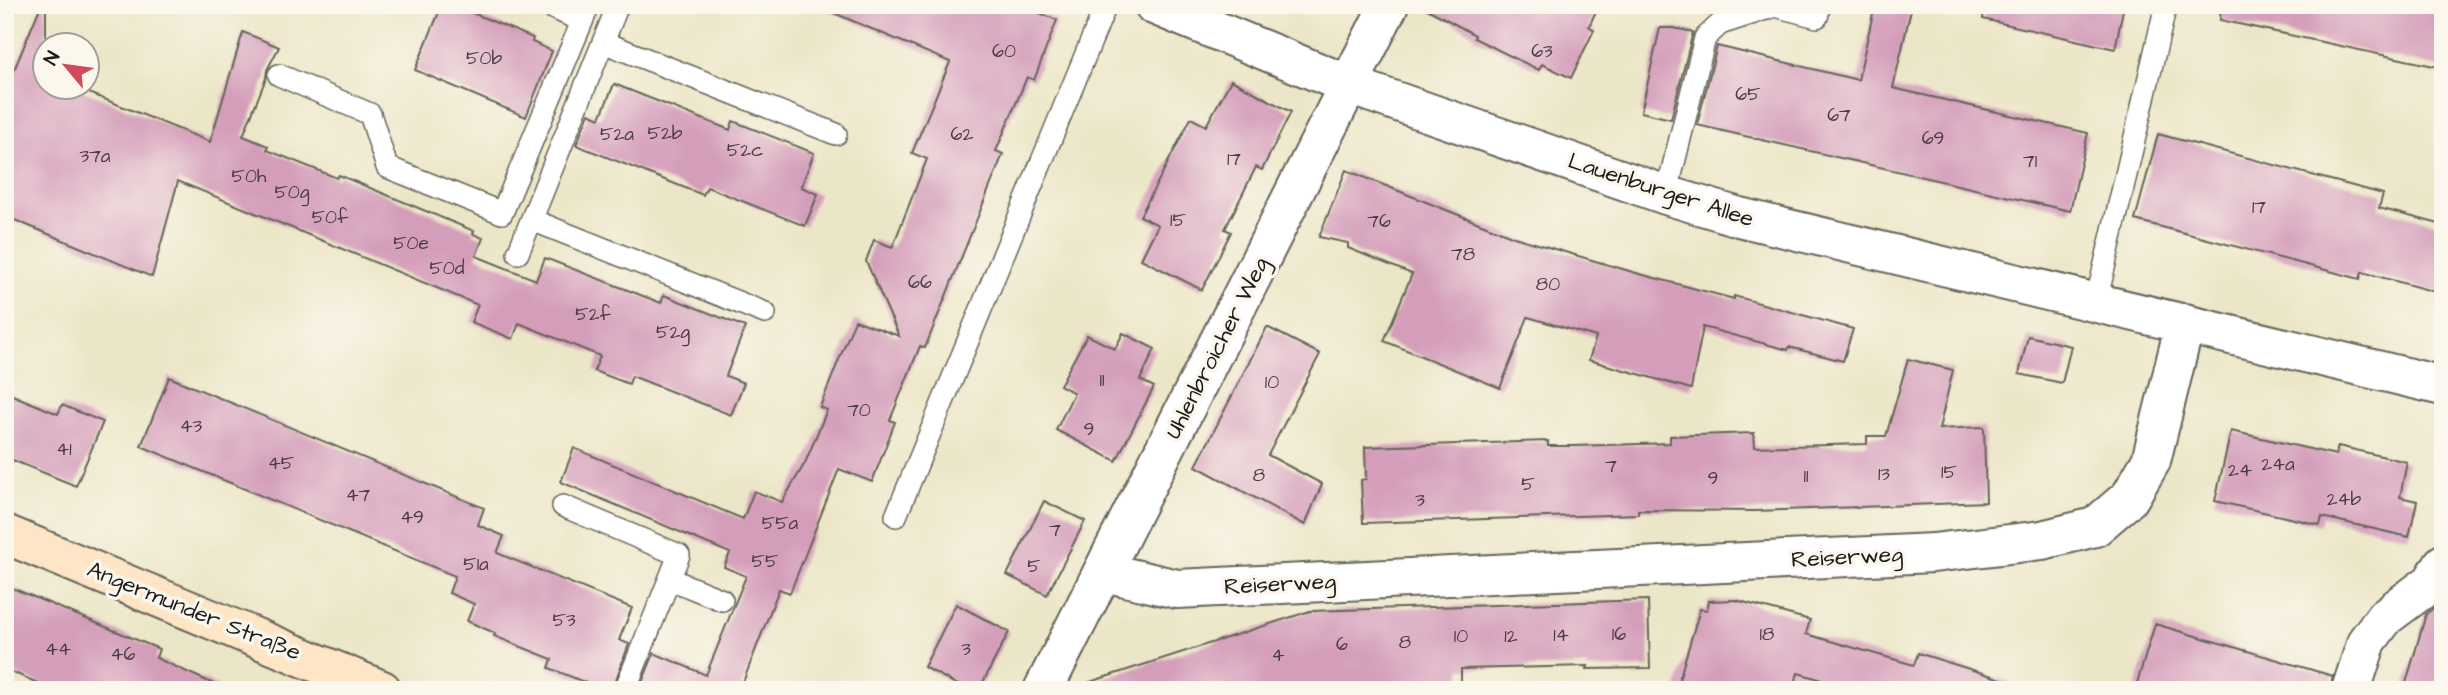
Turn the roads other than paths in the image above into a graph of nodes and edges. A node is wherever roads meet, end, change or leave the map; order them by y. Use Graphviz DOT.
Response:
graph roads {
  1 [pos="546,5"];
  2 [pos="618,5"];
  3 [pos="1106,5"];
  4 [pos="1154,5"];
  5 [pos="1389,5"];
  6 [pos="1820,5"];
  7 [pos="2166,5"];
  8 [pos="585,13"];
  9 [pos="603,42"];
  10 [pos="279,75"];
  11 [pos="1349,85"];
  12 [pos="836,134"];
  13 [pos="1666,195"];
  14 [pos="532,220"];
  15 [pos="519,253"];
  16 [pos="2096,302"];
  17 [pos="765,313"];
  18 [pos="2185,324"];
  19 [pos="2443,386"];
  20 [pos="563,506"];
  21 [pos="896,516"];
  22 [pos="5,534"];
  23 [pos="2443,564"];
  24 [pos="1104,572"];
  25 [pos="670,579"];
  26 [pos="722,600"];
  27 [pos="382,690"];
  28 [pos="625,690"];
  29 [pos="1043,690"];
  30 [pos="2351,690"];
  1 -- 8 [label="lane"];
  2 -- 9 [label="lane"];
  3 -- 21 [label="lane"];
  4 -- 11 [label="street, Lauenburger Allee"];
  5 -- 11 [label="street, Uhlenbroicher Weg"];
  6 -- 13 [label="lane"];
  7 -- 16 [label="lane"];
  8 -- 10 [label="lane"];
  9 -- 12 [label="lane"];
  9 -- 14 [label="lane"];
  11 -- 13 [label="street, Lauenburger Allee"];
  11 -- 24 [label="street, Uhlenbroicher Weg"];
  13 -- 16 [label="street, Lauenburger Allee"];
  14 -- 15 [label="lane"];
  14 -- 17 [label="lane"];
  16 -- 18 [label="street, Lauenburger Allee"];
  18 -- 19 [label="street"];
  18 -- 24 [label="street, Reiserweg"];
  20 -- 25 [label="lane"];
  22 -- 27 [label="main road, Angermunder Straße"];
  23 -- 30 [label="street"];
  24 -- 29 [label="street, Uhlenbroicher Weg"];
  25 -- 26 [label="lane"];
  25 -- 28 [label="lane"];
}
